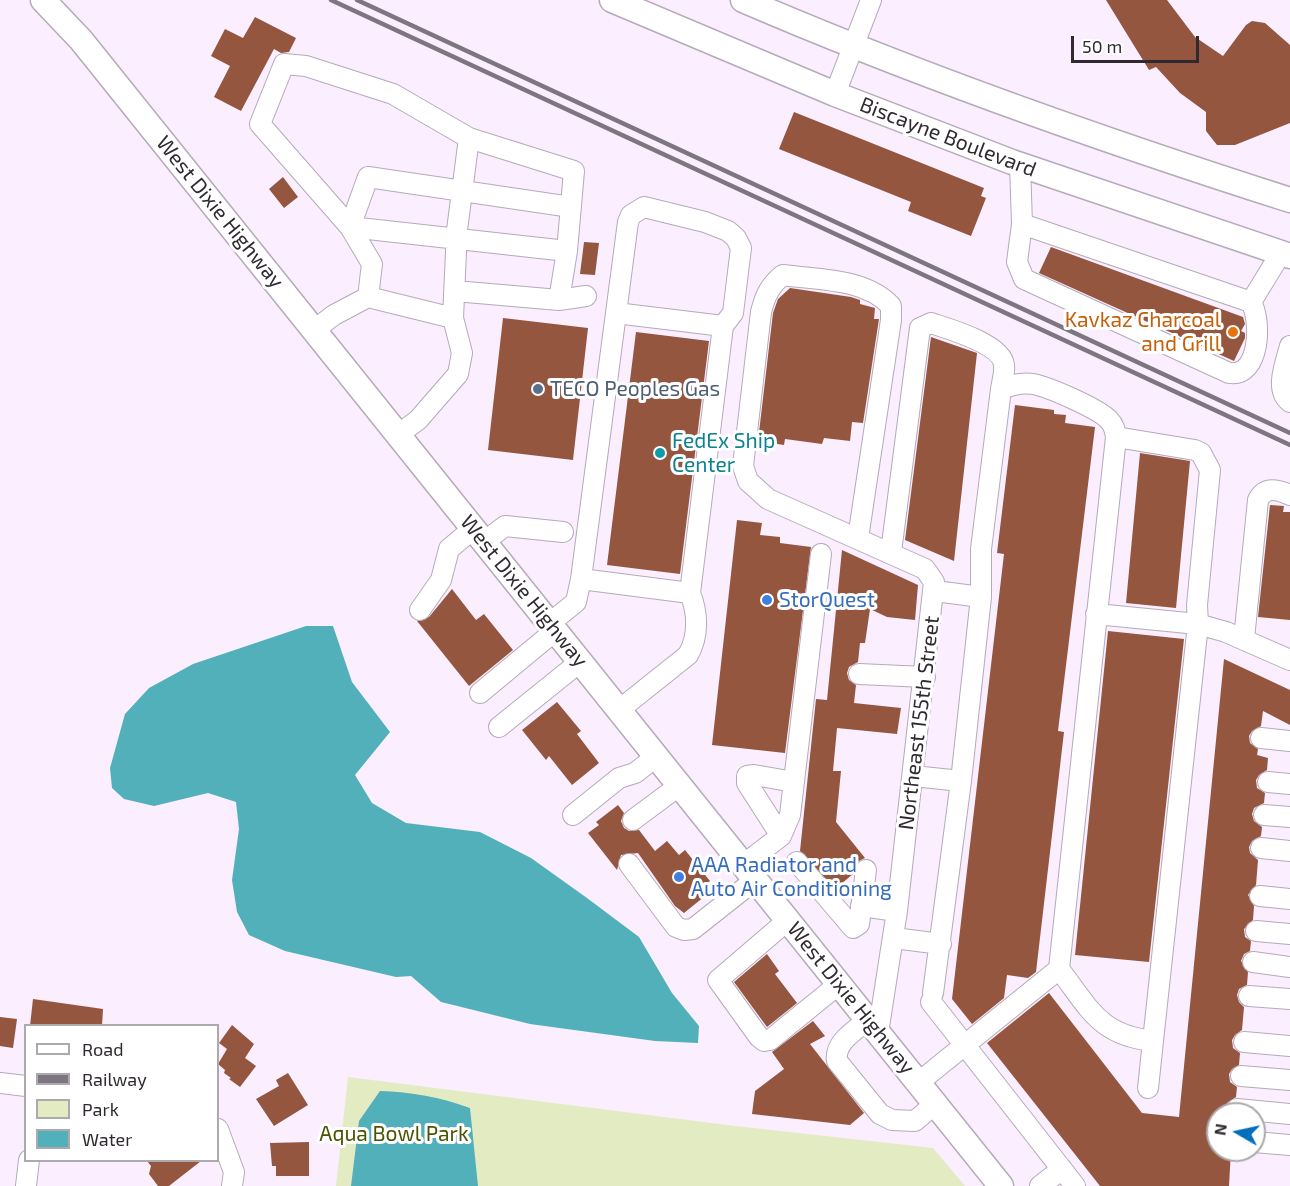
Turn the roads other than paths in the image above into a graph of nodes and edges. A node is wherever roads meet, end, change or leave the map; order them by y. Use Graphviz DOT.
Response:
graph roads {
  1 [pos="43,0"];
  2 [pos="612,0"];
  3 [pos="743,0"];
  4 [pos="872,0"];
  5 [pos="855,45"];
  6 [pos="835,94"];
  7 [pos="469,138"];
  8 [pos="1020,165"];
  9 [pos="463,191"];
  10 [pos="1290,200"];
  11 [pos="571,207"];
  12 [pos="1022,224"];
  13 [pos="350,227"];
  14 [pos="458,240"];
  15 [pos="567,251"];
  16 [pos="1287,255"];
  17 [pos="455,291"];
  18 [pos="585,296"];
  19 [pos="368,297"];
  20 [pos="559,300"];
  21 [pos="1251,302"];
  22 [pos="616,313"];
  23 [pos="453,318"];
  24 [pos="723,326"];
  25 [pos="314,330"];
  26 [pos="1290,346"];
  27 [pos="1001,389"];
  28 [pos="1290,402"];
  29 [pos="399,434"];
  30 [pos="1116,437"];
  31 [pos="1290,495"];
  32 [pos="563,532"];
  33 [pos="479,535"];
  34 [pos="858,538"];
  35 [pos="891,552"];
  36 [pos="821,554"];
  37 [pos="581,579"];
  38 [pos="935,591"];
  39 [pos="690,593"];
  40 [pos="981,597"];
  41 [pos="420,610"];
  42 [pos="1096,614"];
  43 [pos="1198,624"];
  44 [pos="553,627"];
  45 [pos="1244,639"];
  46 [pos="1290,660"];
  47 [pos="581,661"];
  48 [pos="859,675"];
  49 [pos="925,677"];
  50 [pos="480,693"];
  51 [pos="619,710"];
  52 [pos="499,727"];
  53 [pos="1262,738"];
  54 [pos="1290,741"];
  55 [pos="657,756"];
  56 [pos="913,776"];
  57 [pos="961,781"];
  58 [pos="794,782"];
  59 [pos="1268,782"];
  60 [pos="1290,784"];
  61 [pos="680,785"];
  62 [pos="573,815"];
  63 [pos="1264,815"];
  64 [pos="1290,817"];
  65 [pos="633,820"];
  66 [pos="781,836"];
  67 [pos="1261,848"];
  68 [pos="1290,851"];
  69 [pos="797,862"];
  70 [pos="629,864"];
  71 [pos="866,870"];
  72 [pos="749,872"];
  73 [pos="1260,896"];
  74 [pos="1290,899"];
  75 [pos="861,906"];
  76 [pos="897,911"];
  77 [pos="788,920"];
  78 [pos="1256,931"];
  79 [pos="1290,934"];
  80 [pos="894,938"];
  81 [pos="941,944"];
  82 [pos="1253,962"];
  83 [pos="1290,966"];
  84 [pos="1059,969"];
  85 [pos="839,984"];
  86 [pos="1249,996"];
  87 [pos="1290,999"];
  88 [pos="874,1027"];
  89 [pos="1153,1041"];
  90 [pos="1244,1042"];
  91 [pos="966,1046"];
  92 [pos="1290,1046"];
  93 [pos="1241,1076"];
  94 [pos="1290,1080"];
  95 [pos="919,1082"];
  96 [pos="0,1083"];
  97 [pos="24,1086"];
  98 [pos="1148,1088"];
  99 [pos="936,1103"];
  100 [pos="1266,1112"];
  101 [pos="1290,1114"];
  102 [pos="219,1132"];
  103 [pos="1266,1143"];
  104 [pos="1290,1145"];
  105 [pos="29,1162"];
  106 [pos="1062,1169"];
  107 [pos="233,1179"];
  108 [pos="26,1186"];
  109 [pos="1001,1186"];
  110 [pos="1041,1186"];
  111 [pos="1075,1186"];
  1 -- 25 [label="main road, West Dixie Highway"];
  2 -- 6 [label="main road, Biscayne Boulevard"];
  3 -- 5 [label="main road"];
  4 -- 5 [label="street"];
  5 -- 6 [label="street"];
  5 -- 10 [label="main road"];
  6 -- 8 [label="main road, Biscayne Boulevard"];
  7 -- 9 [label="street"];
  7 -- 11 [label="street"];
  7 -- 13 [label="street"];
  8 -- 12 [label="street"];
  8 -- 16 [label="main road, Biscayne Boulevard"];
  9 -- 11 [label="street"];
  9 -- 13 [label="street"];
  9 -- 14 [label="street"];
  11 -- 15 [label="street"];
  12 -- 21 [label="street"];
  12 -- 21 [label="street"];
  13 -- 14 [label="street"];
  13 -- 19 [label="street"];
  14 -- 15 [label="street"];
  14 -- 17 [label="street"];
  15 -- 20 [label="street"];
  16 -- 21 [label="street"];
  17 -- 20 [label="street"];
  17 -- 23 [label="street"];
  18 -- 20 [label="street"];
  19 -- 23 [label="street"];
  19 -- 25 [label="street"];
  22 -- 24 [label="street"];
  22 -- 24 [label="street"];
  22 -- 37 [label="street"];
  23 -- 29 [label="street"];
  24 -- 39 [label="street"];
  25 -- 29 [label="main road, West Dixie Highway"];
  26 -- 28 [label="street"];
  27 -- 30 [label="street"];
  27 -- 35 [label="street"];
  27 -- 40 [label="street"];
  29 -- 33 [label="main road, West Dixie Highway"];
  30 -- 42 [label="street"];
  30 -- 43 [label="street"];
  31 -- 45 [label="street"];
  32 -- 33 [label="street"];
  33 -- 41 [label="street"];
  33 -- 44 [label="main road, West Dixie Highway"];
  34 -- 34 [label="street"];
  34 -- 35 [label="street"];
  35 -- 38 [label="street"];
  36 -- 58 [label="street"];
  37 -- 39 [label="street"];
  37 -- 44 [label="street"];
  38 -- 40 [label="street"];
  38 -- 49 [label="street, Northeast 155th Street"];
  39 -- 51 [label="street"];
  40 -- 57 [label="street"];
  42 -- 43 [label="street"];
  42 -- 84 [label="street"];
  43 -- 45 [label="street"];
  43 -- 89 [label="street"];
  44 -- 47 [label="main road, West Dixie Highway"];
  44 -- 50 [label="street"];
  45 -- 46 [label="street"];
  47 -- 51 [label="main road, West Dixie Highway"];
  47 -- 52 [label="street"];
  48 -- 49 [label="street"];
  49 -- 56 [label="street, Northeast 155th Street"];
  51 -- 55 [label="main road, West Dixie Highway"];
  53 -- 54 [label="street"];
  55 -- 61 [label="main road, West Dixie Highway"];
  55 -- 62 [label="street"];
  56 -- 57 [label="street"];
  56 -- 76 [label="street, Northeast 155th Street"];
  57 -- 81 [label="street"];
  58 -- 66 [label="street"];
  58 -- 66 [label="street"];
  59 -- 60 [label="street"];
  61 -- 65 [label="street"];
  61 -- 72 [label="main road, West Dixie Highway"];
  63 -- 64 [label="street"];
  66 -- 72 [label="street"];
  67 -- 68 [label="street"];
  69 -- 75 [label="street"];
  70 -- 72 [label="street"];
  71 -- 75 [label="street"];
  72 -- 77 [label="main road, West Dixie Highway"];
  73 -- 74 [label="street"];
  75 -- 76 [label="street"];
  76 -- 80 [label="street, Northeast 155th Street"];
  77 -- 85 [label="main road, West Dixie Highway"];
  77 -- 85 [label="street"];
  78 -- 79 [label="street"];
  80 -- 81 [label="street"];
  80 -- 88 [label="street, Northeast 155th Street"];
  81 -- 91 [label="street"];
  82 -- 83 [label="street"];
  84 -- 89 [label="street"];
  84 -- 91 [label="street"];
  85 -- 88 [label="main road, West Dixie Highway"];
  86 -- 87 [label="street"];
  88 -- 95 [label="main road, West Dixie Highway"];
  88 -- 99 [label="street"];
  89 -- 98 [label="street"];
  90 -- 92 [label="street"];
  91 -- 95 [label="street"];
  91 -- 106 [label="street"];
  93 -- 94 [label="street"];
  95 -- 99 [label="main road, West Dixie Highway"];
  96 -- 97 [label="street"];
  99 -- 109 [label="main road, West Dixie Highway"];
  100 -- 101 [label="street"];
  102 -- 107 [label="street"];
  103 -- 104 [label="street"];
  105 -- 108 [label="street"];
  106 -- 110 [label="street"];
  106 -- 111 [label="street"];
}
